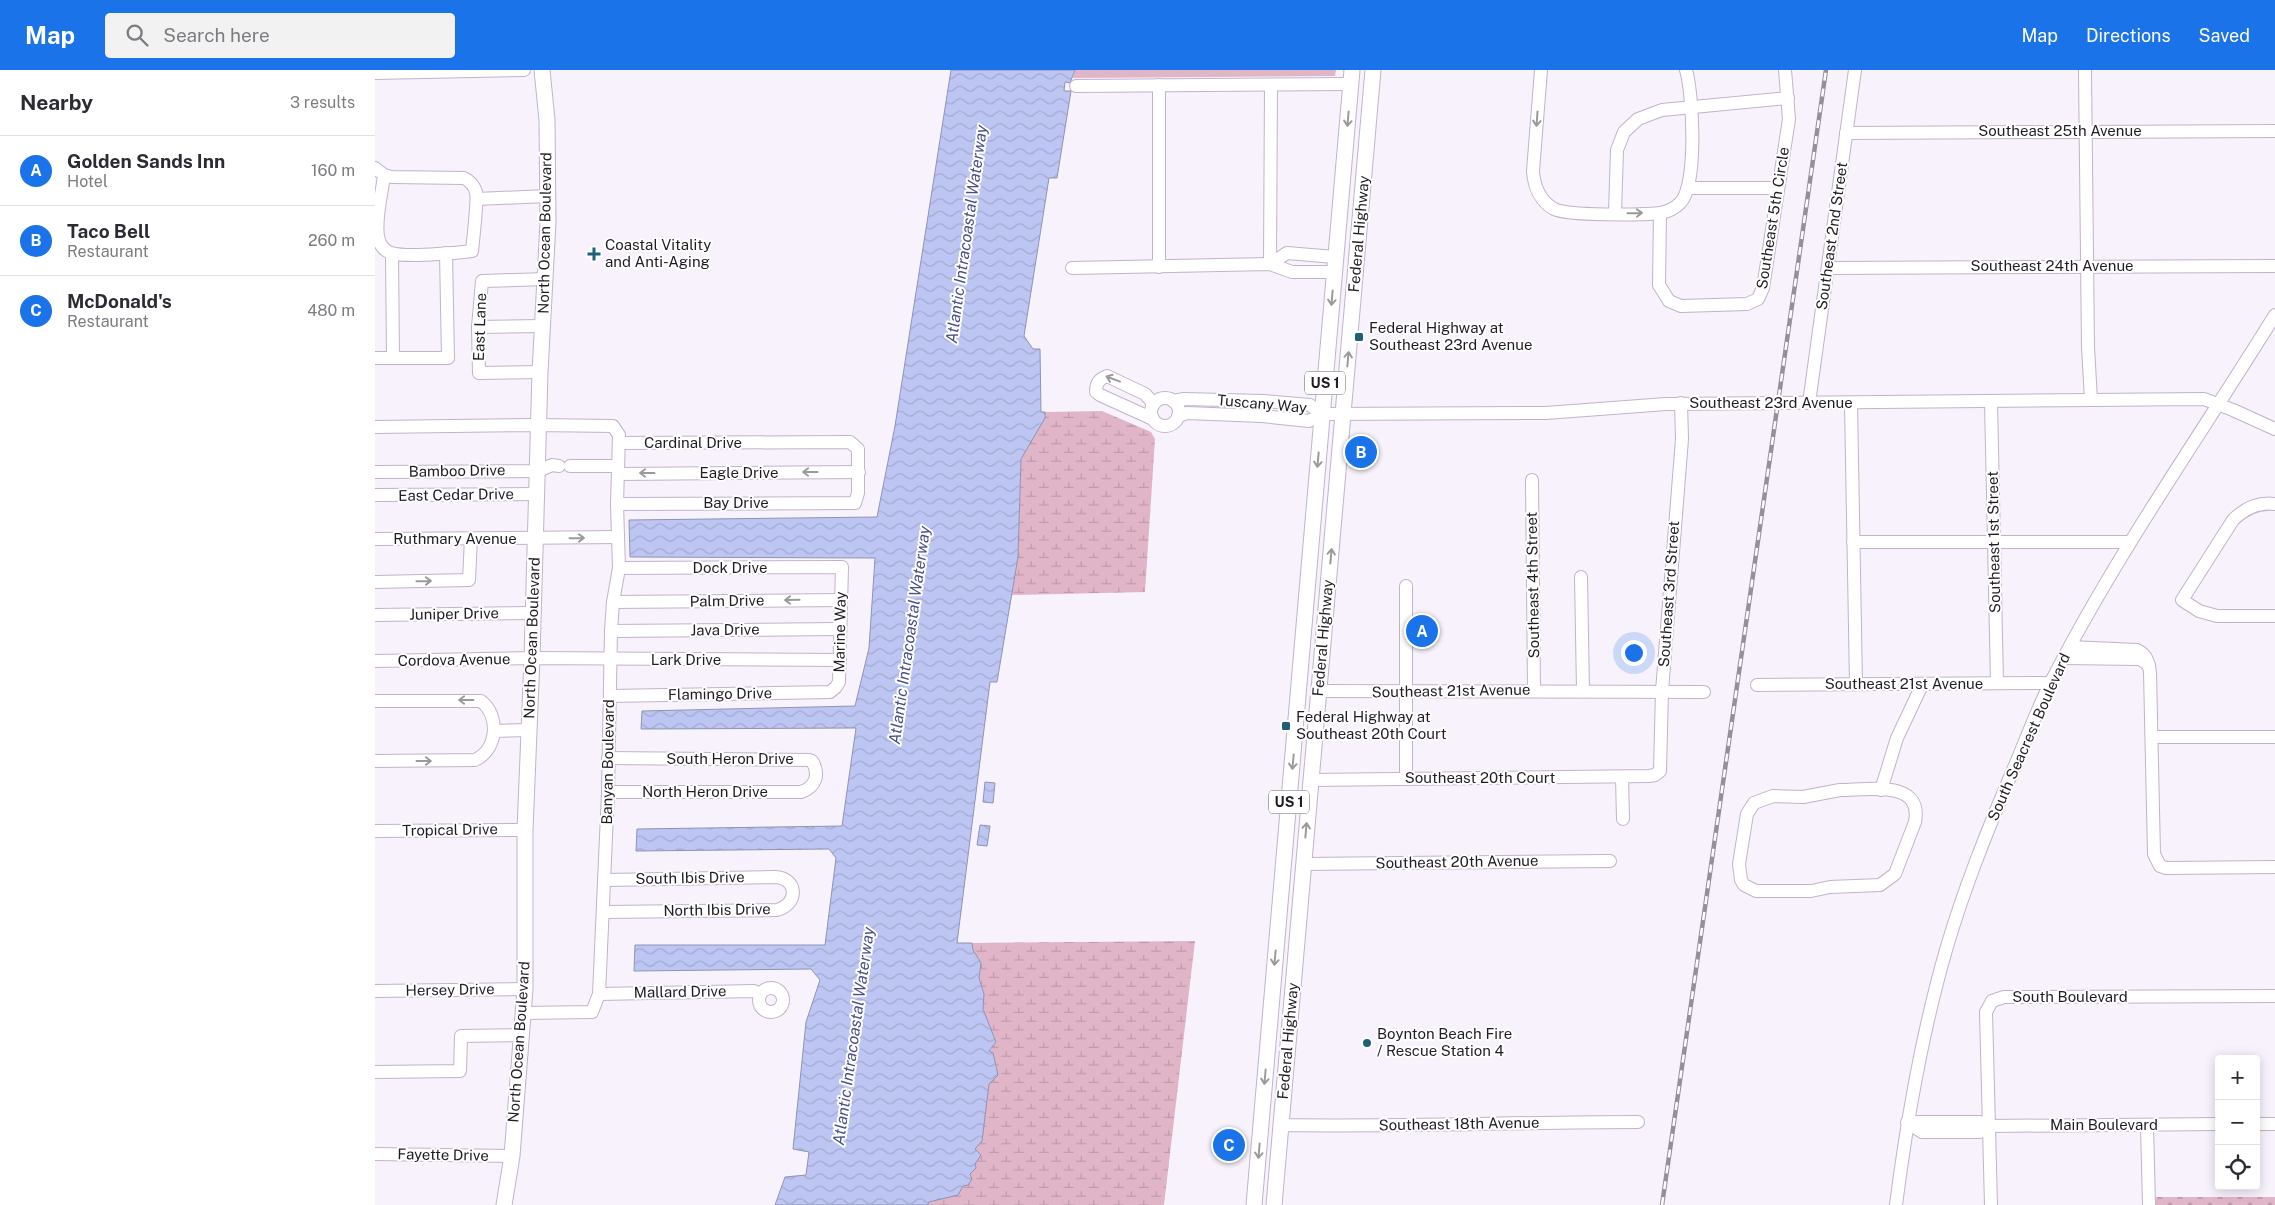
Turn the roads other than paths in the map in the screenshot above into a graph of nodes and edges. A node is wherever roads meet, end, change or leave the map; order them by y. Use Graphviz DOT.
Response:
graph roads {
  1 [pos="524,70"];
  2 [pos="542,70"];
  3 [pos="1365,70"];
  4 [pos="1373,70"];
  5 [pos="1541,70"];
  6 [pos="1685,70"];
  7 [pos="1785,70"];
  8 [pos="1855,70"];
  9 [pos="2085,70"];
  10 [pos="375,73"];
  11 [pos="1351,77"];
  12 [pos="1159,84"];
  13 [pos="1271,85"];
  14 [pos="1076,86"];
  15 [pos="1788,98"];
  16 [pos="1692,108"];
  17 [pos="2085,131"];
  18 [pos="2275,131"];
  19 [pos="1846,133"];
  20 [pos="1366,149"];
  21 [pos="380,172"];
  22 [pos="1689,188"];
  23 [pos="1778,188"];
  24 [pos="547,196"];
  25 [pos="477,199"];
  26 [pos="1660,212"];
  27 [pos="1615,213"];
  28 [pos="376,228"];
  29 [pos="446,253"];
  30 [pos="392,254"];
  31 [pos="1270,264"];
  32 [pos="1335,265"];
  33 [pos="2087,266"];
  34 [pos="2275,266"];
  35 [pos="1159,267"];
  36 [pos="1072,268"];
  37 [pos="1828,268"];
  38 [pos="545,279"];
  39 [pos="1354,288"];
  40 [pos="2275,315"];
  41 [pos="542,326"];
  42 [pos="478,327"];
  43 [pos="375,358"];
  44 [pos="393,358"];
  45 [pos="540,372"];
  46 [pos="2091,400"];
  47 [pos="1173,401"];
  48 [pos="1991,401"];
  49 [pos="1809,403"];
  50 [pos="1851,403"];
  51 [pos="1154,404"];
  52 [pos="1681,404"];
  53 [pos="2219,404"];
  54 [pos="1322,414"];
  55 [pos="1343,415"];
  56 [pos="1178,416"];
  57 [pos="1153,419"];
  58 [pos="543,425"];
  59 [pos="375,427"];
  60 [pos="2275,430"];
  61 [pos="619,443"];
  62 [pos="565,466"];
  63 [pos="619,470"];
  64 [pos="538,471"];
  65 [pos="375,472"];
  66 [pos="859,472"];
  67 [pos="1532,480"];
  68 [pos="536,494"];
  69 [pos="375,495"];
  70 [pos="617,504"];
  71 [pos="2275,504"];
  72 [pos="618,537"];
  73 [pos="471,538"];
  74 [pos="375,539"];
  75 [pos="535,539"];
  76 [pos="1853,542"];
  77 [pos="1994,542"];
  78 [pos="2130,542"];
  79 [pos="842,567"];
  80 [pos="619,568"];
  81 [pos="1581,577"];
  82 [pos="375,582"];
  83 [pos="1406,586"];
  84 [pos="1306,590"];
  85 [pos="841,600"];
  86 [pos="613,602"];
  87 [pos="532,613"];
  88 [pos="375,615"];
  89 [pos="2275,616"];
  90 [pos="840,628"];
  91 [pos="611,632"];
  92 [pos="2067,652"];
  93 [pos="532,658"];
  94 [pos="611,660"];
  95 [pos="840,660"];
  96 [pos="375,661"];
  97 [pos="1997,683"];
  98 [pos="2050,683"];
  99 [pos="1856,684"];
  100 [pos="1757,685"];
  101 [pos="1922,685"];
  102 [pos="1534,690"];
  103 [pos="1319,691"];
  104 [pos="1583,691"];
  105 [pos="1662,691"];
  106 [pos="830,692"];
  107 [pos="1407,692"];
  108 [pos="1704,692"];
  109 [pos="610,696"];
  110 [pos="1298,696"];
  111 [pos="375,701"];
  112 [pos="1317,709"];
  113 [pos="529,730"];
  114 [pos="495,731"];
  115 [pos="2152,737"];
  116 [pos="2275,737"];
  117 [pos="609,758"];
  118 [pos="375,761"];
  119 [pos="1649,776"];
  120 [pos="1622,777"];
  121 [pos="1406,778"];
  122 [pos="1311,780"];
  123 [pos="1881,790"];
  124 [pos="608,792"];
  125 [pos="801,792"];
  126 [pos="1623,819"];
  127 [pos="525,830"];
  128 [pos="375,831"];
  129 [pos="1610,861"];
  130 [pos="1303,864"];
  131 [pos="2275,868"];
  132 [pos="775,876"];
  133 [pos="605,880"];
  134 [pos="604,912"];
  135 [pos="525,989"];
  136 [pos="375,991"];
  137 [pos="599,994"];
  138 [pos="761,994"];
  139 [pos="2275,996"];
  140 [pos="531,1013"];
  141 [pos="520,1035"];
  142 [pos="375,1072"];
  143 [pos="1263,1102"];
  144 [pos="1261,1122"];
  145 [pos="1638,1122"];
  146 [pos="1907,1122"];
  147 [pos="2147,1124"];
  148 [pos="2215,1124"];
  149 [pos="2260,1124"];
  150 [pos="2275,1124"];
  151 [pos="1989,1126"];
  152 [pos="1280,1133"];
  153 [pos="375,1154"];
  154 [pos="511,1156"];
  155 [pos="503,1205"];
  156 [pos="1254,1205"];
  157 [pos="1274,1205"];
  158 [pos="1896,1205"];
  159 [pos="1991,1205"];
  160 [pos="2149,1205"];
  1 -- 10 [label="street"];
  2 -- 24 [label="main road, North Ocean Boulevard"];
  3 -- 20 [label="main road"];
  4 -- 20 [label="main road, Federal Highway / US 1"];
  5 -- 27 [label="street, one-way"];
  6 -- 16 [label="street"];
  7 -- 15 [label="street, Southeast 5th Circle"];
  8 -- 19 [label="street, Southeast 2nd Street"];
  9 -- 17 [label="street"];
  11 -- 13 [label="street"];
  11 -- 32 [label="main road, Federal Highway / US 1, one-way"];
  12 -- 13 [label="street"];
  12 -- 14 [label="street"];
  12 -- 35 [label="street"];
  13 -- 31 [label="street"];
  15 -- 16 [label="street"];
  15 -- 23 [label="street, Southeast 5th Circle"];
  16 -- 22 [label="street"];
  16 -- 27 [label="street"];
  17 -- 18 [label="street, Southeast 25th Avenue"];
  17 -- 19 [label="street, Southeast 25th Avenue"];
  17 -- 33 [label="street"];
  19 -- 37 [label="street, Southeast 2nd Street"];
  20 -- 39 [label="main road, Federal Highway / US 1"];
  21 -- 25 [label="street"];
  21 -- 28 [label="street"];
  22 -- 23 [label="street"];
  22 -- 26 [label="street"];
  23 -- 26 [label="street, Southeast 5th Circle"];
  24 -- 25 [label="street"];
  24 -- 38 [label="main road, North Ocean Boulevard"];
  25 -- 29 [label="street"];
  27 -- 26 [label="street, one-way"];
  28 -- 30 [label="street"];
  29 -- 30 [label="street"];
  29 -- 44 [label="street"];
  30 -- 44 [label="street"];
  31 -- 32 [label="street"];
  31 -- 32 [label="street"];
  31 -- 35 [label="street"];
  32 -- 39 [label="main road"];
  32 -- 54 [label="main road, Federal Highway / US 1, one-way"];
  33 -- 34 [label="street, Southeast 24th Avenue"];
  33 -- 37 [label="street, Southeast 24th Avenue"];
  33 -- 46 [label="street"];
  35 -- 36 [label="street"];
  37 -- 49 [label="street, Southeast 2nd Street"];
  38 -- 41 [label="main road, North Ocean Boulevard"];
  38 -- 42 [label="street, East Lane"];
  55 -- 39 [label="main road, Federal Highway / US 1, one-way"];
  40 -- 53 [label="street, South Seacrest Boulevard"];
  41 -- 42 [label="street"];
  41 -- 45 [label="main road, North Ocean Boulevard"];
  42 -- 45 [label="street, East Lane"];
  43 -- 44 [label="street"];
  45 -- 58 [label="main road, North Ocean Boulevard"];
  46 -- 48 [label="street, Southeast 23rd Avenue"];
  46 -- 53 [label="street, Southeast 23rd Avenue"];
  47 -- 51 [label="street, Tuscany Way"];
  47 -- 54 [label="street, Tuscany Way"];
  47 -- 56 [label="street"];
  48 -- 50 [label="street, Southeast 23rd Avenue"];
  48 -- 77 [label="street, Southeast 1st Street"];
  49 -- 50 [label="street, Southeast 23rd Avenue"];
  49 -- 52 [label="street, Southeast 23rd Avenue"];
  50 -- 76 [label="street"];
  51 -- 57 [label="street"];
  51 -- 57 [label="street, Tuscany Way, one-way"];
  52 -- 55 [label="street, Southeast 23rd Avenue"];
  52 -- 105 [label="street, Southeast 3rd Street"];
  53 -- 60 [label="street, Southeast 23rd Avenue"];
  53 -- 78 [label="street, South Seacrest Boulevard"];
  54 -- 55 [label="street, Southeast 23rd Avenue"];
  54 -- 56 [label="street, Tuscany Way"];
  54 -- 84 [label="main road, Federal Highway / US 1, one-way"];
  103 -- 55 [label="main road, Federal Highway / US 1, one-way"];
  56 -- 57 [label="street, Tuscany Way"];
  58 -- 59 [label="street"];
  58 -- 61 [label="street"];
  58 -- 64 [label="main road, North Ocean Boulevard"];
  61 -- 63 [label="street, Banyan Boulevard"];
  61 -- 66 [label="street, Cardinal Drive"];
  62 -- 63 [label="street, Eagle Drive"];
  62 -- 64 [label="street, Bamboo Drive"];
  66 -- 63 [label="street, Eagle Drive, one-way"];
  63 -- 70 [label="street, Banyan Boulevard"];
  64 -- 65 [label="street, Bamboo Drive"];
  64 -- 68 [label="main road, North Ocean Boulevard"];
  66 -- 70 [label="street, Bay Drive"];
  67 -- 102 [label="street, Southeast 4th Street"];
  68 -- 69 [label="street, East Cedar Drive"];
  68 -- 75 [label="main road, North Ocean Boulevard"];
  70 -- 72 [label="street, Banyan Boulevard"];
  71 -- 89 [label="street"];
  75 -- 72 [label="street, Ruthmary Avenue, one-way"];
  72 -- 80 [label="street, Banyan Boulevard"];
  73 -- 74 [label="street, Ruthmary Avenue"];
  73 -- 75 [label="street, Ruthmary Avenue"];
  82 -- 73 [label="street, one-way"];
  75 -- 87 [label="main road, North Ocean Boulevard"];
  76 -- 77 [label="street"];
  76 -- 99 [label="street"];
  77 -- 78 [label="street"];
  77 -- 97 [label="street, Southeast 1st Street"];
  78 -- 92 [label="street, South Seacrest Boulevard"];
  79 -- 80 [label="street, Dock Drive"];
  79 -- 85 [label="street, Marine Way"];
  80 -- 86 [label="street, Banyan Boulevard"];
  81 -- 104 [label="street"];
  83 -- 107 [label="street"];
  84 -- 103 [label="main road"];
  84 -- 110 [label="main road, Federal Highway / US 1"];
  85 -- 86 [label="street, Palm Drive, one-way"];
  85 -- 90 [label="street, Marine Way"];
  86 -- 91 [label="street, Banyan Boulevard"];
  87 -- 88 [label="street, Juniper Drive"];
  87 -- 93 [label="main road, North Ocean Boulevard"];
  90 -- 91 [label="street, Java Drive"];
  90 -- 95 [label="street, Marine Way"];
  91 -- 94 [label="street, Banyan Boulevard"];
  92 -- 98 [label="street, South Seacrest Boulevard"];
  92 -- 115 [label="street"];
  93 -- 94 [label="street, Lark Drive"];
  93 -- 96 [label="street, Cordova Avenue"];
  93 -- 113 [label="main road, North Ocean Boulevard"];
  94 -- 95 [label="street, Lark Drive"];
  94 -- 109 [label="street, Banyan Boulevard"];
  95 -- 106 [label="street, Marine Way"];
  97 -- 98 [label="street, Southeast 21st Avenue"];
  97 -- 101 [label="street, Southeast 21st Avenue"];
  98 -- 146 [label="street, South Seacrest Boulevard"];
  99 -- 100 [label="street, Southeast 21st Avenue"];
  99 -- 101 [label="street, Southeast 21st Avenue"];
  101 -- 123 [label="street"];
  102 -- 104 [label="street, Southeast 21st Avenue"];
  102 -- 107 [label="street, Southeast 21st Avenue"];
  103 -- 107 [label="street, Southeast 21st Avenue"];
  103 -- 112 [label="main road, Federal Highway / US 1"];
  104 -- 105 [label="street, Southeast 21st Avenue"];
  105 -- 108 [label="street, Southeast 21st Avenue"];
  105 -- 119 [label="street, Southeast 3rd Street"];
  106 -- 109 [label="street, Flamingo Drive"];
  107 -- 121 [label="street"];
  109 -- 117 [label="street, Banyan Boulevard"];
  110 -- 112 [label="main road"];
  110 -- 143 [label="main road, Federal Highway / US 1, one-way"];
  114 -- 111 [label="street, one-way"];
  112 -- 122 [label="main road, Federal Highway / US 1"];
  113 -- 114 [label="street"];
  113 -- 127 [label="main road, North Ocean Boulevard"];
  118 -- 114 [label="street, one-way"];
  115 -- 116 [label="street"];
  115 -- 131 [label="street"];
  117 -- 124 [label="street, Banyan Boulevard"];
  117 -- 125 [label="street, South Heron Drive"];
  119 -- 120 [label="street, Southeast 20th Court"];
  120 -- 121 [label="street, Southeast 20th Court"];
  120 -- 126 [label="street"];
  121 -- 122 [label="street, Southeast 20th Court"];
  130 -- 122 [label="main road, Federal Highway / US 1, one-way"];
  123 -- 123 [label="street"];
  124 -- 125 [label="street, North Heron Drive"];
  124 -- 133 [label="street, Banyan Boulevard"];
  127 -- 128 [label="street, Tropical Drive"];
  127 -- 135 [label="main road, North Ocean Boulevard"];
  129 -- 130 [label="street, Southeast 20th Avenue"];
  130 -- 152 [label="main road, Federal Highway / US 1"];
  132 -- 133 [label="street, South Ibis Drive"];
  132 -- 134 [label="street, North Ibis Drive"];
  133 -- 134 [label="street, Banyan Boulevard"];
  134 -- 137 [label="street, Banyan Boulevard"];
  135 -- 136 [label="street, Hersey Drive"];
  135 -- 140 [label="main road, North Ocean Boulevard"];
  137 -- 138 [label="street, Mallard Drive"];
  137 -- 140 [label="street"];
  139 -- 151 [label="street, South Boulevard"];
  140 -- 141 [label="main road, North Ocean Boulevard"];
  141 -- 142 [label="street"];
  141 -- 154 [label="main road, North Ocean Boulevard"];
  143 -- 144 [label="main road, Federal Highway / US 1"];
  143 -- 152 [label="main road"];
  144 -- 152 [label="main road"];
  144 -- 156 [label="main road, Federal Highway / US 1, one-way"];
  145 -- 152 [label="street, Southeast 18th Avenue"];
  146 -- 151 [label="street, Main Boulevard"];
  146 -- 158 [label="street, South Seacrest Boulevard"];
  147 -- 148 [label="street, Main Boulevard"];
  147 -- 151 [label="street, Main Boulevard"];
  147 -- 160 [label="street"];
  149 -- 150 [label="street"];
  151 -- 159 [label="street"];
  152 -- 157 [label="main road, Federal Highway / US 1"];
  153 -- 154 [label="street, Fayette Drive"];
  154 -- 155 [label="main road, North Ocean Boulevard"];
}
